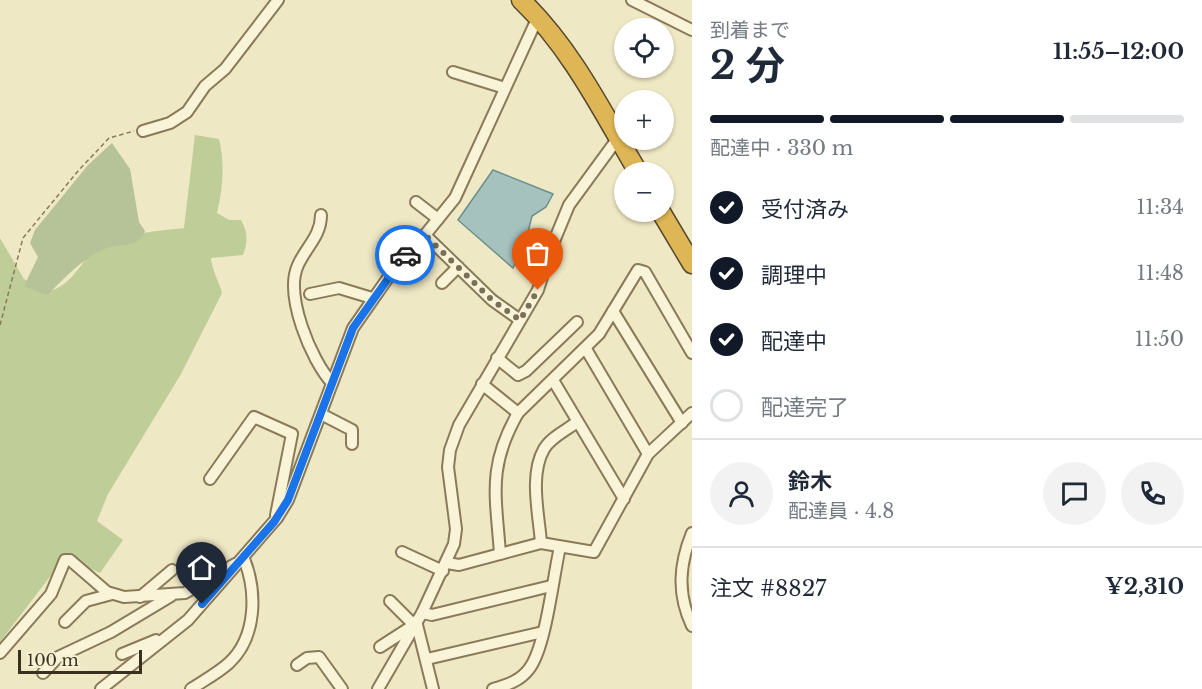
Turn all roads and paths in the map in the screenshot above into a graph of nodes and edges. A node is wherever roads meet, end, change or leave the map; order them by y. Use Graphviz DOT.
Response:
graph roads {
  1 [pos="278,0"];
  2 [pos="521,0"];
  3 [pos="632,0"];
  4 [pos="537,19"];
  5 [pos="692,30"];
  6 [pos="453,72"];
  7 [pos="505,88"];
  8 [pos="143,131"];
  9 [pos="614,131"];
  10 [pos="614,143"];
  11 [pos="416,202"];
  12 [pos="321,215"];
  13 [pos="438,219"];
  14 [pos="667,222"];
  15 [pos="425,235"];
  16 [pos="692,264"];
  17 [pos="458,267"];
  18 [pos="442,283"];
  19 [pos="310,294"];
  20 [pos="372,298"];
  21 [pos="613,311"];
  22 [pos="520,320"];
  23 [pos="577,322"];
  24 [pos="0,325"];
  25 [pos="586,349"];
  26 [pos="692,353"];
  27 [pos="496,358"];
  28 [pos="553,381"];
  29 [pos="332,383"];
  30 [pos="482,384"];
  31 [pos="518,413"];
  32 [pos="692,413"];
  33 [pos="321,414"];
  34 [pos="578,422"];
  35 [pos="682,423"];
  36 [pos="352,444"];
  37 [pos="648,454"];
  38 [pos="210,479"];
  39 [pos="624,499"];
  40 [pos="277,518"];
  41 [pos="692,533"];
  42 [pos="541,543"];
  43 [pos="560,547"];
  44 [pos="402,552"];
  45 [pos="500,554"];
  46 [pos="244,559"];
  47 [pos="445,567"];
  48 [pos="172,570"];
  49 [pos="551,586"];
  50 [pos="112,594"];
  51 [pos="171,596"];
  52 [pos="140,597"];
  53 [pos="390,601"];
  54 [pos="417,619"];
  55 [pos="65,622"];
  56 [pos="692,626"];
  57 [pos="543,632"];
  58 [pos="162,640"];
  59 [pos="380,647"];
  60 [pos="0,653"];
  61 [pos="122,654"];
  62 [pos="427,659"];
  63 [pos="297,664"];
  64 [pos="43,673"];
  65 [pos="101,689"];
  66 [pos="190,689"];
  67 [pos="342,689"];
  68 [pos="378,689"];
  69 [pos="433,689"];
  70 [pos="493,689"];
  1 -- 8 [label="street"];
  2 -- 4 [label="highway"];
  3 -- 5 [label="street"];
  4 -- 7 [label="street"];
  4 -- 9 [label="highway"];
  6 -- 7 [label="street"];
  7 -- 13 [label="street"];
  8 -- 24 [label="path"];
  10 -- 22 [label="street"];
  11 -- 13 [label="street"];
  12 -- 29 [label="street"];
  13 -- 15 [label="street"];
  14 -- 16 [label="highway"];
  15 -- 17 [label="street"];
  15 -- 20 [label="street"];
  17 -- 18 [label="street"];
  17 -- 22 [label="street"];
  19 -- 20 [label="street"];
  20 -- 29 [label="street"];
  21 -- 25 [label="street"];
  21 -- 26 [label="street"];
  21 -- 35 [label="street"];
  22 -- 27 [label="street"];
  23 -- 27 [label="street"];
  25 -- 28 [label="street"];
  25 -- 37 [label="street"];
  27 -- 30 [label="street"];
  28 -- 31 [label="street"];
  28 -- 34 [label="street"];
  29 -- 33 [label="street"];
  30 -- 31 [label="street"];
  30 -- 47 [label="street"];
  31 -- 45 [label="street"];
  32 -- 35 [label="street"];
  33 -- 36 [label="street"];
  33 -- 40 [label="street"];
  34 -- 39 [label="street"];
  34 -- 42 [label="street"];
  35 -- 37 [label="street"];
  37 -- 39 [label="street"];
  38 -- 40 [label="street"];
  39 -- 43 [label="street"];
  40 -- 46 [label="street"];
  41 -- 56 [label="street"];
  42 -- 43 [label="street"];
  42 -- 45 [label="street"];
  43 -- 49 [label="street"];
  44 -- 47 [label="street"];
  45 -- 47 [label="street"];
  46 -- 51 [label="street"];
  46 -- 58 [label="street"];
  46 -- 66 [label="street"];
  47 -- 54 [label="street"];
  48 -- 52 [label="street"];
  49 -- 54 [label="street"];
  49 -- 57 [label="street"];
  50 -- 52 [label="street"];
  50 -- 55 [label="street"];
  50 -- 60 [label="street"];
  51 -- 52 [label="street"];
  51 -- 64 [label="street"];
  53 -- 54 [label="street"];
  54 -- 59 [label="street"];
  54 -- 62 [label="street"];
  54 -- 68 [label="street"];
  57 -- 62 [label="street"];
  57 -- 70 [label="street"];
  58 -- 61 [label="street"];
  58 -- 65 [label="street"];
  62 -- 69 [label="street"];
  63 -- 67 [label="street"];
}
